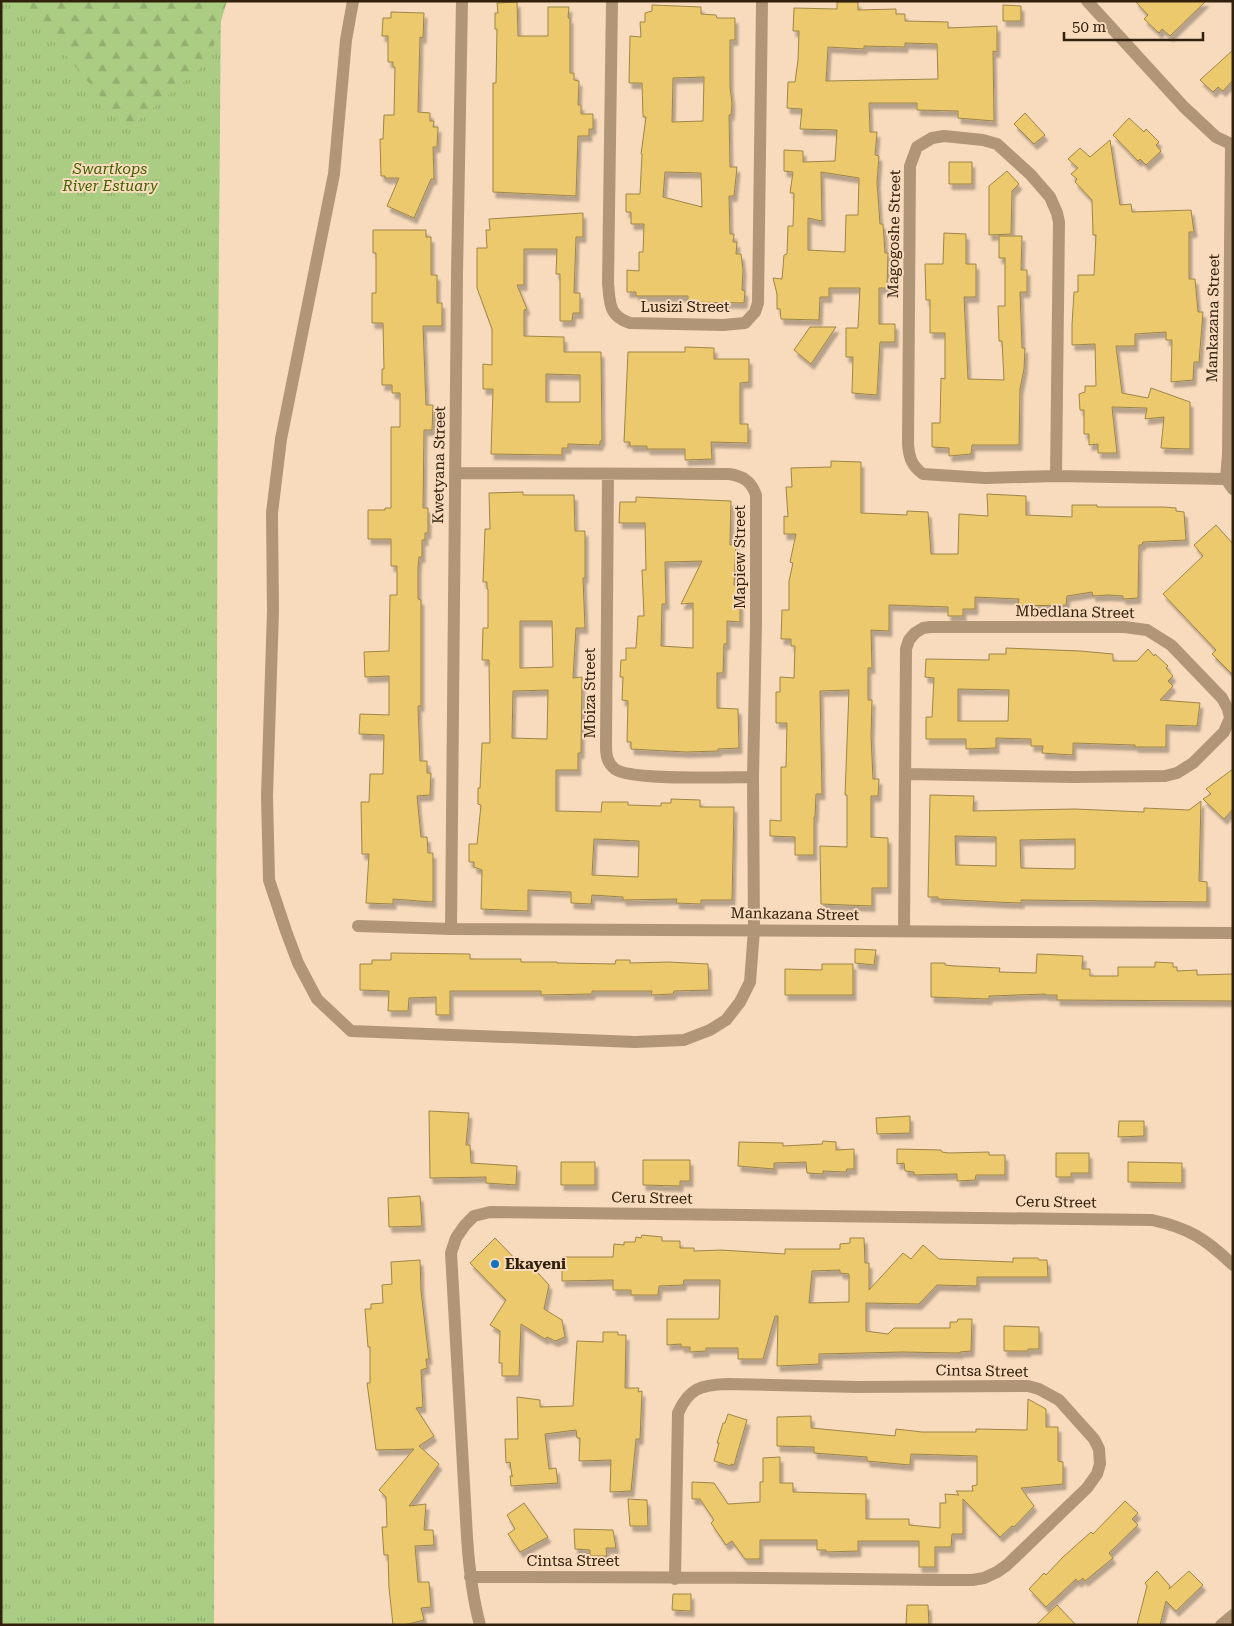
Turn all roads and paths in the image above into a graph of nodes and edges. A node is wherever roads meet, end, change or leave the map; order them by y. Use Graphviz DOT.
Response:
graph roads {
  1 [pos="353,1"];
  2 [pos="462,1"];
  3 [pos="612,1"];
  4 [pos="762,1"];
  5 [pos="1087,1"];
  6 [pos="1232,145"];
  7 [pos="456,473"];
  8 [pos="608,474"];
  9 [pos="1056,476"];
  10 [pos="1230,484"];
  11 [pos="906,774"];
  12 [pos="753,777"];
  13 [pos="358,926"];
  14 [pos="451,929"];
  15 [pos="754,930"];
  16 [pos="904,931"];
  17 [pos="1233,933"];
  18 [pos="1233,1265"];
  19 [pos="470,1576"];
  20 [pos="675,1578"];
  21 [pos="1233,1615"];
  22 [pos="480,1625"];
  23 [pos="1220,1625"];
  1 -- 15 [label="street, Mapiew Street"];
  2 -- 7 [label="street, Kwetyana Street"];
  3 -- 4 [label="street, Lusizi Street"];
  5 -- 6 [label="street"];
  6 -- 10 [label="street, Mankazana Street"];
  7 -- 8 [label="street, Mapiew Street"];
  7 -- 14 [label="street, Kwetyana Street"];
  8 -- 12 [label="street, Mbiza Street"];
  8 -- 12 [label="street, Mapiew Street"];
  9 -- 9 [label="street, Magogoshe Street"];
  9 -- 10 [label="street, Magogoshe Street"];
  11 -- 11 [label="street, Mbedlana Street"];
  11 -- 16 [label="street, Mbedlana Street"];
  12 -- 15 [label="street, Mapiew Street"];
  13 -- 14 [label="street, Mankazana Street"];
  14 -- 15 [label="street, Mankazana Street"];
  15 -- 16 [label="street, Mankazana Street"];
  16 -- 17 [label="street, Mankazana Street"];
  18 -- 19 [label="street, Ceru Street"];
  19 -- 20 [label="street, Cintsa Street"];
  19 -- 22 [label="street, Ceru Street"];
  20 -- 20 [label="street, Cintsa Street"];
  21 -- 23 [label="street"];
}
